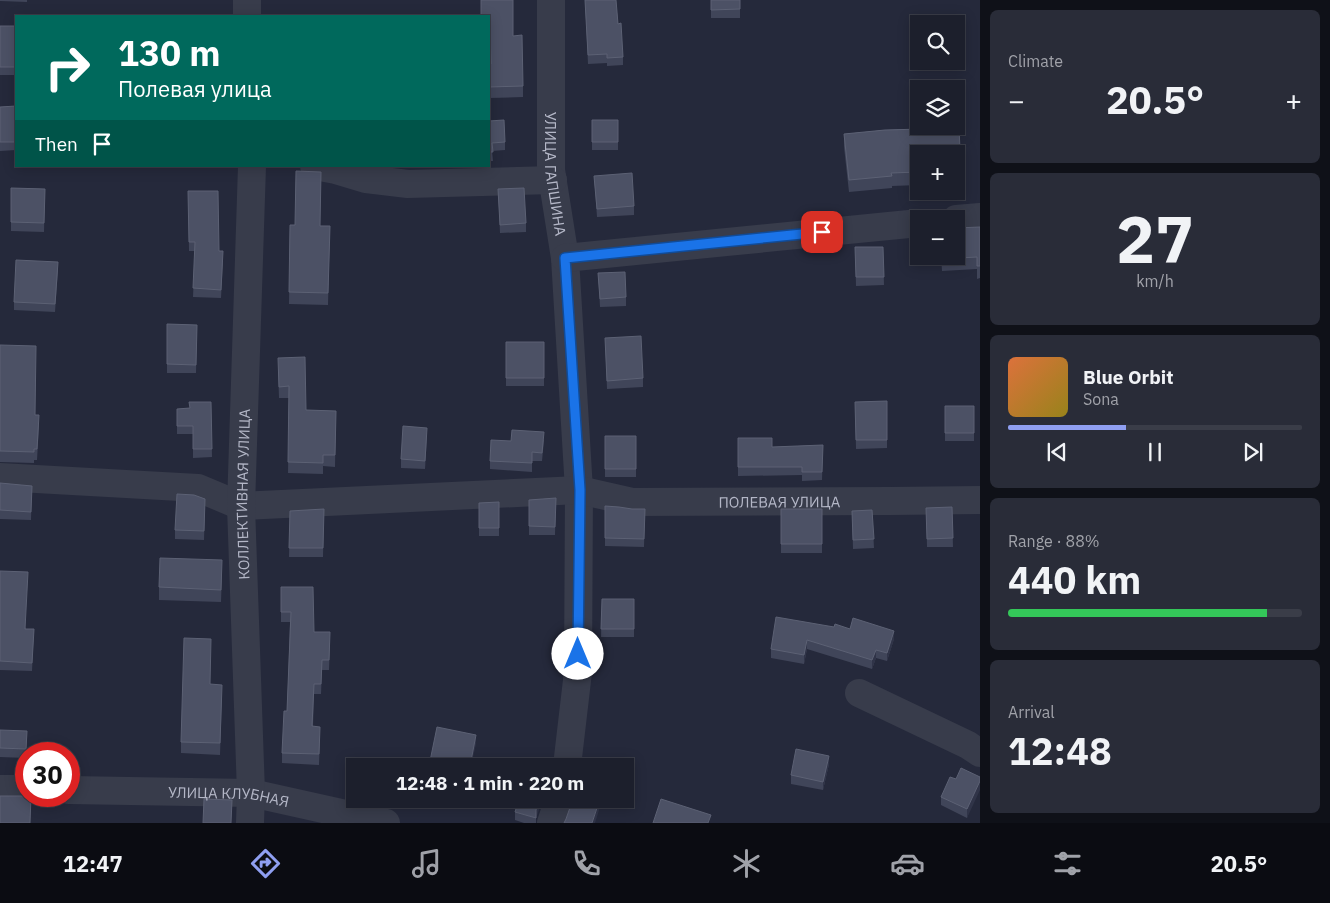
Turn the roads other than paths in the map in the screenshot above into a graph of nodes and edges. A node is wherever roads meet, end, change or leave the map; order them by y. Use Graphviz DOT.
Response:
graph roads {
  1 [pos="247,0"];
  2 [pos="551,0"];
  3 [pos="247,15"];
  4 [pos="252,167"];
  5 [pos="320,167"];
  6 [pos="553,180"];
  7 [pos="980,217"];
  8 [pos="965,218"];
  9 [pos="910,224"];
  10 [pos="565,258"];
  11 [pos="0,477"];
  12 [pos="580,490"];
  13 [pos="980,500"];
  14 [pos="241,506"];
  15 [pos="859,693"];
  16 [pos="980,753"];
  17 [pos="568,758"];
  18 [pos="0,789"];
  19 [pos="15,789"];
  20 [pos="80,790"];
  21 [pos="250,793"];
  22 [pos="556,808"];
  23 [pos="250,823"];
  24 [pos="386,823"];
  25 [pos="551,823"];
  1 -- 3 [label="street"];
  2 -- 6 [label="street, УЛИЦА ГАПШИНА"];
  4 -- 14 [label="street, КОЛЛЕКТИВНАЯ УЛИЦА"];
  5 -- 6 [label="street"];
  6 -- 10 [label="street, УЛИЦА ГАПШИНА"];
  7 -- 8 [label="street"];
  9 -- 10 [label="street"];
  10 -- 12 [label="street, УЛИЦА ГАПШИНА"];
  11 -- 14 [label="street"];
  12 -- 13 [label="street, ПОЛЕВАЯ УЛИЦА"];
  12 -- 14 [label="street, ПОЛЕВАЯ УЛИЦА"];
  12 -- 17 [label="street, УЛИЦА ГАПШИНА"];
  14 -- 21 [label="street, КОЛЛЕКТИВНАЯ УЛИЦА"];
  15 -- 16 [label="street"];
  18 -- 19 [label="street"];
  20 -- 21 [label="street, УЛИЦА КЛУБНАЯ"];
  21 -- 23 [label="street, КОЛЛЕКТИВНАЯ УЛИЦА"];
  21 -- 24 [label="street, УЛИЦА КЛУБНАЯ"];
  22 -- 25 [label="street"];
}
